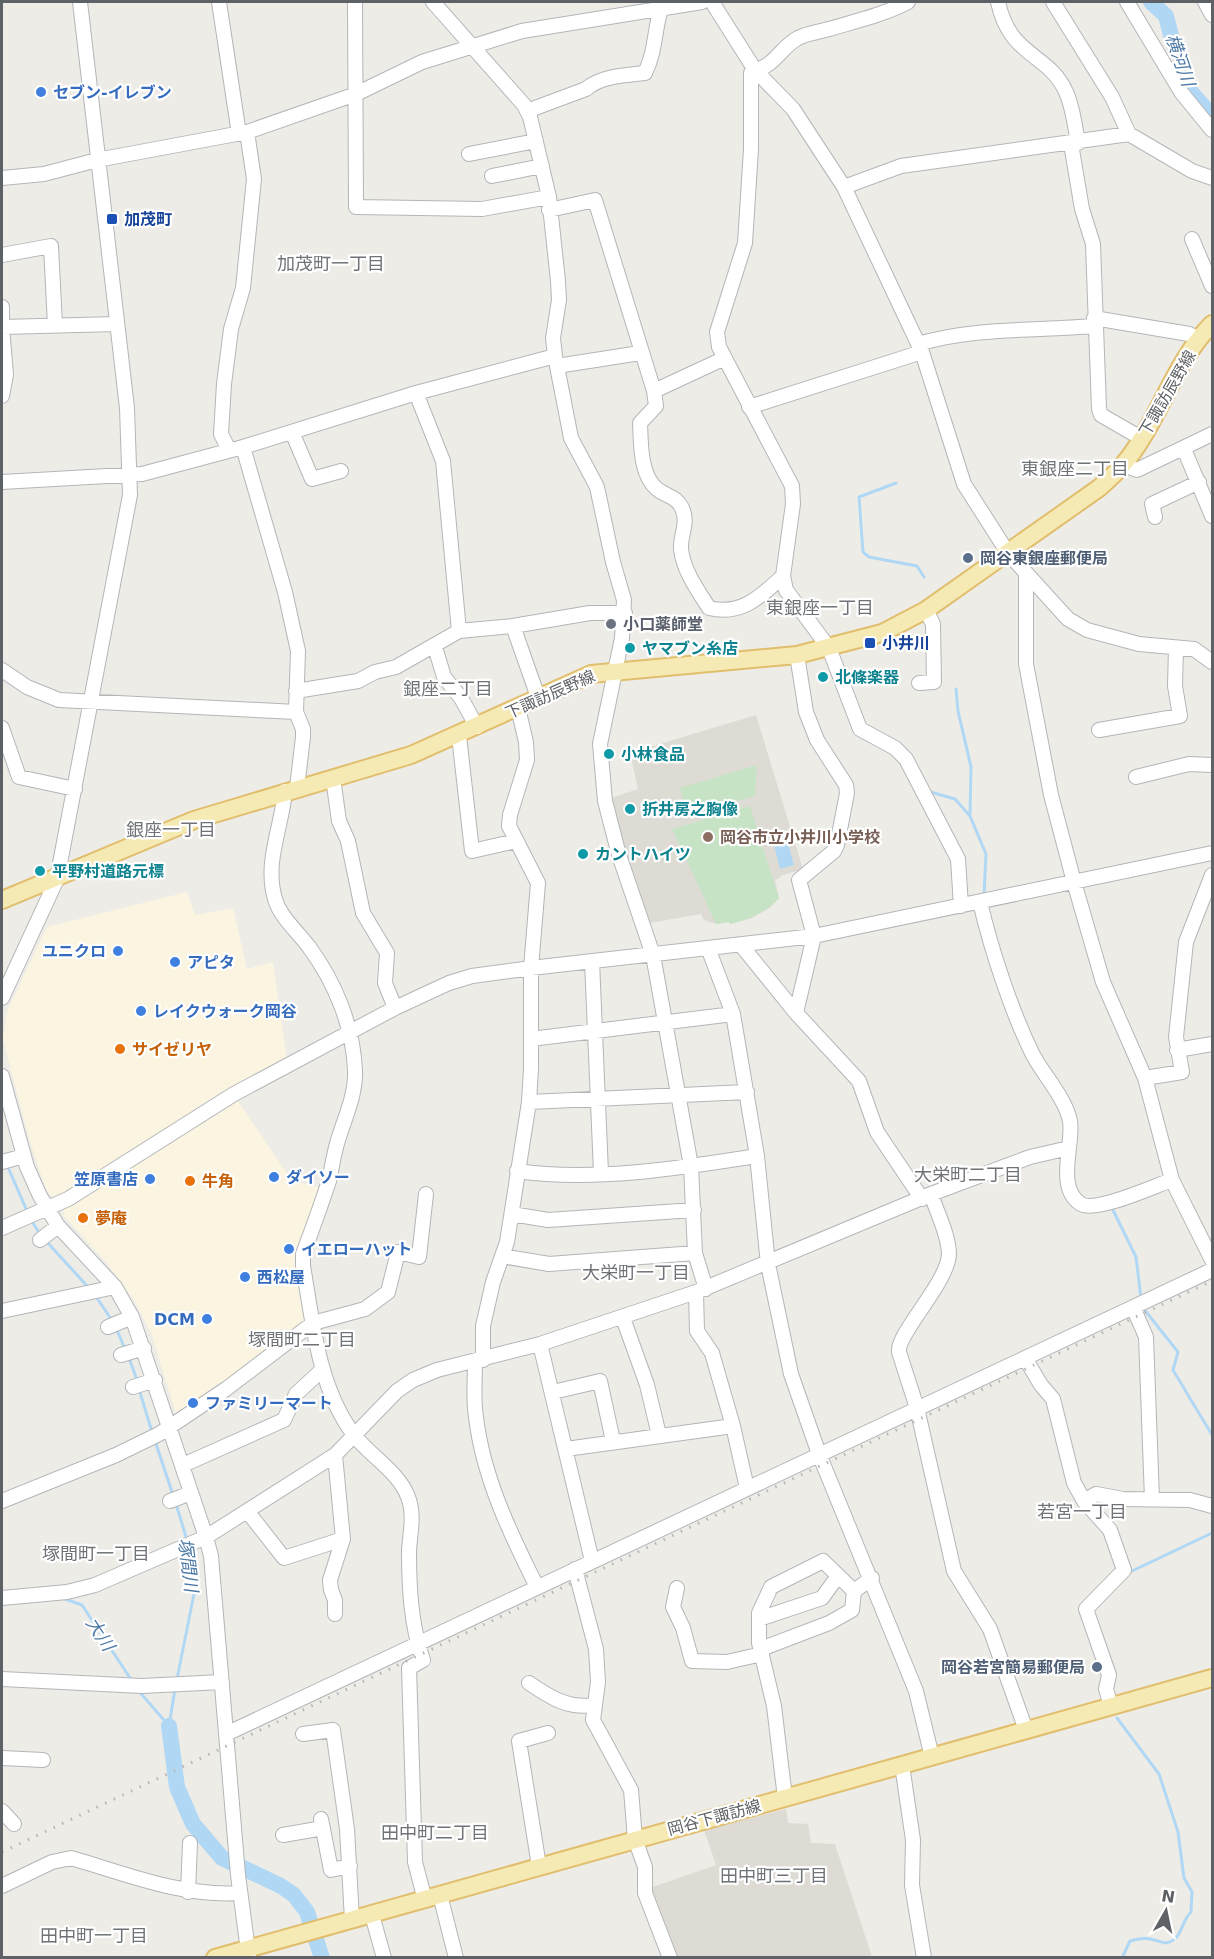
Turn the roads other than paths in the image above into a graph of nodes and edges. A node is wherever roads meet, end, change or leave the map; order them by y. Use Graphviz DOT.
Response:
graph roads {
  1 [pos="80,2"];
  2 [pos="219,2"];
  3 [pos="355,2"];
  4 [pos="433,2"];
  5 [pos="702,2"];
  6 [pos="712,2"];
  7 [pos="908,2"];
  8 [pos="998,2"];
  9 [pos="1053,2"];
  10 [pos="1127,2"];
  11 [pos="1204,2"];
  12 [pos="616,8"];
  13 [pos="661,8"];
  14 [pos="1212,15"];
  15 [pos="472,46"];
  16 [pos="754,69"];
  17 [pos="356,94"];
  18 [pos="527,111"];
  19 [pos="1212,129"];
  20 [pos="243,133"];
  21 [pos="1129,134"];
  22 [pos="536,141"];
  23 [pos="1075,143"];
  24 [pos="469,154"];
  25 [pos="97,160"];
  26 [pos="542,166"];
  27 [pos="492,176"];
  28 [pos="2,178"];
  29 [pos="1212,178"];
  30 [pos="844,187"];
  31 [pos="549,204"];
  32 [pos="1192,239"];
  33 [pos="2,255"];
  34 [pos="1212,286"];
  35 [pos="2,307"];
  36 [pos="1094,322"];
  37 [pos="117,324"];
  38 [pos="1212,324"];
  39 [pos="55,325"];
  40 [pos="2,327"];
  41 [pos="1199,339"];
  42 [pos="920,348"];
  43 [pos="640,353"];
  44 [pos="725,358"];
  45 [pos="556,361"];
  46 [pos="654,391"];
  47 [pos="416,393"];
  48 [pos="2,396"];
  49 [pos="749,407"];
  50 [pos="292,432"];
  51 [pos="1212,434"];
  52 [pos="1141,438"];
  53 [pos="243,447"];
  54 [pos="1184,449"];
  55 [pos="229,450"];
  56 [pos="1123,465"];
  57 [pos="341,471"];
  58 [pos="131,476"];
  59 [pos="2,482"];
  60 [pos="1198,482"];
  61 [pos="1211,509"];
  62 [pos="1155,517"];
  63 [pos="1008,553"];
  64 [pos="1026,575"];
  65 [pos="783,576"];
  66 [pos="927,610"];
  67 [pos="625,613"];
  68 [pos="513,626"];
  69 [pos="459,631"];
  70 [pos="435,646"];
  71 [pos="829,648"];
  72 [pos="1176,648"];
  73 [pos="797,655"];
  74 [pos="1212,662"];
  75 [pos="615,669"];
  76 [pos="2,670"];
  77 [pos="919,683"];
  78 [pos="297,691"];
  79 [pos="538,697"];
  80 [pos="93,702"];
  81 [pos="518,708"];
  82 [pos="296,712"];
  83 [pos="477,727"];
  84 [pos="2,728"];
  85 [pos="1100,730"];
  86 [pos="459,736"];
  87 [pos="1212,765"];
  88 [pos="1136,777"];
  89 [pos="333,778"];
  90 [pos="75,789"];
  91 [pos="291,789"];
  92 [pos="516,841"];
  93 [pos="1212,853"];
  94 [pos="1212,875"];
  95 [pos="57,879"];
  96 [pos="1074,882"];
  97 [pos="2,900"];
  98 [pos="980,902"];
  99 [pos="961,906"];
  100 [pos="814,936"];
  101 [pos="741,945"];
  102 [pos="708,948"];
  103 [pos="653,955"];
  104 [pos="592,961"];
  105 [pos="531,968"];
  106 [pos="2,998"];
  107 [pos="395,1008"];
  108 [pos="796,1013"];
  109 [pos="733,1014"];
  110 [pos="665,1022"];
  111 [pos="595,1030"];
  112 [pos="350,1032"];
  113 [pos="531,1039"];
  114 [pos="1212,1044"];
  115 [pos="1177,1050"];
  116 [pos="2,1076"];
  117 [pos="1145,1078"];
  118 [pos="747,1092"];
  119 [pos="679,1096"];
  120 [pos="598,1099"];
  121 [pos="528,1102"];
  122 [pos="7,1122"];
  123 [pos="1069,1148"];
  124 [pos="757,1156"];
  125 [pos="12,1159"];
  126 [pos="691,1166"];
  127 [pos="517,1171"];
  128 [pos="601,1173"];
  129 [pos="1172,1180"];
  130 [pos="426,1194"];
  131 [pos="926,1197"];
  132 [pos="47,1208"];
  133 [pos="694,1210"];
  134 [pos="512,1214"];
  135 [pos="2,1228"];
  136 [pos="695,1253"];
  137 [pos="502,1256"];
  138 [pos="1212,1260"];
  139 [pos="768,1264"];
  140 [pos="1212,1270"];
  141 [pos="115,1287"];
  142 [pos="701,1291"];
  143 [pos="1133,1307"];
  144 [pos="2,1311"];
  145 [pos="623,1318"];
  146 [pos="313,1323"];
  147 [pos="540,1344"];
  148 [pos="1025,1358"];
  149 [pos="479,1361"];
  150 [pos="323,1369"];
  151 [pos="553,1392"];
  152 [pos="917,1408"];
  153 [pos="733,1426"];
  154 [pos="160,1433"];
  155 [pos="354,1435"];
  156 [pos="659,1435"];
  157 [pos="613,1441"];
  158 [pos="566,1449"];
  159 [pos="819,1454"];
  160 [pos="335,1455"];
  161 [pos="183,1465"];
  162 [pos="747,1488"];
  163 [pos="1152,1499"];
  164 [pos="2,1501"];
  165 [pos="1084,1501"];
  166 [pos="1212,1506"];
  167 [pos="247,1511"];
  168 [pos="344,1539"];
  169 [pos="194,1542"];
  170 [pos="592,1561"];
  171 [pos="575,1569"];
  172 [pos="838,1576"];
  173 [pos="872,1578"];
  174 [pos="537,1587"];
  175 [pos="677,1588"];
  176 [pos="854,1591"];
  177 [pos="2,1598"];
  178 [pos="335,1614"];
  179 [pos="759,1619"];
  180 [pos="417,1643"];
  181 [pos="762,1652"];
  182 [pos="1212,1678"];
  183 [pos="2,1679"];
  184 [pos="222,1682"];
  185 [pos="529,1683"];
  186 [pos="595,1705"];
  187 [pos="1111,1706"];
  188 [pos="1026,1730"];
  189 [pos="548,1733"];
  190 [pos="226,1734"];
  191 [pos="303,1734"];
  192 [pos="932,1756"];
  193 [pos="2,1758"];
  194 [pos="43,1760"];
  195 [pos="902,1765"];
  196 [pos="785,1798"];
  197 [pos="2,1811"];
  198 [pos="14,1824"];
  199 [pos="283,1835"];
  200 [pos="635,1839"];
  201 [pos="190,1843"];
  202 [pos="350,1866"];
  203 [pos="539,1866"];
  204 [pos="2,1886"];
  205 [pos="188,1892"];
  206 [pos="240,1893"];
  207 [pos="433,1898"];
  208 [pos="372,1915"];
  209 [pos="352,1920"];
  210 [pos="248,1953"];
  211 [pos="215,1958"];
  212 [pos="384,1958"];
  213 [pos="456,1958"];
  214 [pos="670,1958"];
  215 [pos="924,1958"];
  1 -- 25 [label="street"];
  2 -- 20 [label="street"];
  3 -- 17 [label="street"];
  4 -- 15 [label="street"];
  5 -- 13 [label="street"];
  6 -- 16 [label="street"];
  7 -- 16 [label="street"];
  8 -- 23 [label="street"];
  9 -- 21 [label="street"];
  10 -- 19 [label="street"];
  11 -- 14 [label="street"];
  12 -- 13 [label="street"];
  12 -- 15 [label="street"];
  13 -- 18 [label="street"];
  15 -- 17 [label="street"];
  15 -- 18 [label="street"];
  16 -- 30 [label="street"];
  16 -- 44 [label="street"];
  17 -- 20 [label="street"];
  17 -- 31 [label="street"];
  18 -- 22 [label="street"];
  20 -- 25 [label="street"];
  20 -- 55 [label="street"];
  21 -- 23 [label="street"];
  21 -- 29 [label="street"];
  22 -- 24 [label="street"];
  22 -- 26 [label="street"];
  23 -- 30 [label="street"];
  23 -- 36 [label="street"];
  25 -- 28 [label="street"];
  25 -- 37 [label="street"];
  26 -- 27 [label="street"];
  26 -- 31 [label="street"];
  30 -- 42 [label="street"];
  31 -- 43 [label="street"];
  31 -- 45 [label="street"];
  32 -- 34 [label="street"];
  33 -- 39 [label="street"];
  35 -- 40 [label="street"];
  36 -- 41 [label="street"];
  36 -- 42 [label="street"];
  36 -- 52 [label="street"];
  37 -- 39 [label="street"];
  37 -- 58 [label="street"];
  38 -- 41 [label="main road, 下諏訪辰野線"];
  39 -- 40 [label="street"];
  40 -- 48 [label="street"];
  41 -- 52 [label="main road, 下諏訪辰野線"];
  42 -- 49 [label="street"];
  42 -- 63 [label="street"];
  43 -- 45 [label="street"];
  43 -- 46 [label="street"];
  44 -- 46 [label="street"];
  44 -- 49 [label="street"];
  45 -- 47 [label="street"];
  45 -- 67 [label="street"];
  46 -- 65 [label="street"];
  47 -- 50 [label="street"];
  47 -- 69 [label="street"];
  49 -- 65 [label="street"];
  50 -- 53 [label="street"];
  50 -- 57 [label="street"];
  51 -- 54 [label="street"];
  52 -- 56 [label="main road, 下諏訪辰野線"];
  53 -- 55 [label="street"];
  53 -- 78 [label="street"];
  54 -- 56 [label="street"];
  54 -- 60 [label="street"];
  55 -- 58 [label="street"];
  56 -- 63 [label="main road, 下諏訪辰野線"];
  58 -- 59 [label="street"];
  58 -- 80 [label="street"];
  60 -- 61 [label="street"];
  60 -- 62 [label="street"];
  63 -- 64 [label="street"];
  63 -- 66 [label="main road, 下諏訪辰野線"];
  64 -- 72 [label="street"];
  64 -- 96 [label="street"];
  65 -- 71 [label="street"];
  66 -- 71 [label="main road, 下諏訪辰野線"];
  66 -- 77 [label="street"];
  67 -- 68 [label="street"];
  67 -- 75 [label="street"];
  68 -- 69 [label="street"];
  68 -- 79 [label="street"];
  69 -- 70 [label="street"];
  70 -- 78 [label="street"];
  70 -- 83 [label="street"];
  71 -- 73 [label="main road, 下諏訪辰野線"];
  71 -- 99 [label="street"];
  72 -- 74 [label="street"];
  72 -- 85 [label="street"];
  73 -- 75 [label="main road, 下諏訪辰野線"];
  73 -- 100 [label="street"];
  75 -- 79 [label="main road, 下諏訪辰野線"];
  75 -- 103 [label="street"];
  76 -- 80 [label="street"];
  78 -- 82 [label="street"];
  79 -- 81 [label="main road, 下諏訪辰野線"];
  80 -- 82 [label="street"];
  80 -- 90 [label="street"];
  81 -- 83 [label="main road, 下諏訪辰野線"];
  81 -- 92 [label="street"];
  82 -- 91 [label="street"];
  83 -- 86 [label="main road, 下諏訪辰野線"];
  84 -- 90 [label="street"];
  86 -- 89 [label="main road, 下諏訪辰野線"];
  86 -- 92 [label="street"];
  87 -- 88 [label="street"];
  89 -- 91 [label="main road, 下諏訪辰野線"];
  89 -- 107 [label="street"];
  90 -- 95 [label="street"];
  91 -- 95 [label="main road, 下諏訪辰野線"];
  91 -- 112 [label="street"];
  92 -- 105 [label="street"];
  93 -- 96 [label="street"];
  94 -- 115 [label="street"];
  95 -- 97 [label="main road, 下諏訪辰野線"];
  95 -- 106 [label="street"];
  96 -- 98 [label="street"];
  96 -- 117 [label="street"];
  98 -- 99 [label="street"];
  98 -- 123 [label="street"];
  99 -- 100 [label="street"];
  100 -- 101 [label="street"];
  100 -- 108 [label="street"];
  101 -- 102 [label="street"];
  101 -- 108 [label="street"];
  102 -- 103 [label="street"];
  102 -- 109 [label="street"];
  103 -- 104 [label="street"];
  103 -- 110 [label="street"];
  104 -- 105 [label="street"];
  104 -- 111 [label="street"];
  105 -- 107 [label="street"];
  105 -- 113 [label="street"];
  107 -- 112 [label="street"];
  108 -- 131 [label="street"];
  109 -- 110 [label="street"];
  109 -- 118 [label="street"];
  110 -- 111 [label="street"];
  110 -- 119 [label="street"];
  111 -- 113 [label="street"];
  111 -- 120 [label="street"];
  112 -- 132 [label="street"];
  112 -- 146 [label="street"];
  113 -- 121 [label="street"];
  114 -- 115 [label="street"];
  115 -- 117 [label="street"];
  116 -- 122 [label="street"];
  117 -- 129 [label="street"];
  118 -- 119 [label="street"];
  118 -- 124 [label="street"];
  119 -- 120 [label="street"];
  119 -- 126 [label="street"];
  120 -- 121 [label="street"];
  120 -- 128 [label="street"];
  121 -- 127 [label="street"];
  122 -- 125 [label="street"];
  123 -- 129 [label="street"];
  123 -- 131 [label="street"];
  124 -- 126 [label="street"];
  124 -- 139 [label="street"];
  125 -- 132 [label="street"];
  126 -- 128 [label="street"];
  126 -- 133 [label="street"];
  127 -- 128 [label="street"];
  127 -- 134 [label="street"];
  129 -- 138 [label="street"];
  130 -- 146 [label="street"];
  131 -- 139 [label="street"];
  131 -- 152 [label="street"];
  132 -- 135 [label="street"];
  132 -- 141 [label="street"];
  133 -- 134 [label="street"];
  133 -- 136 [label="street"];
  134 -- 137 [label="street"];
  136 -- 137 [label="street"];
  136 -- 142 [label="street"];
  137 -- 149 [label="street"];
  139 -- 142 [label="street"];
  139 -- 159 [label="street"];
  140 -- 143 [label="street"];
  141 -- 144 [label="street"];
  141 -- 154 [label="street"];
  142 -- 145 [label="street"];
  142 -- 153 [label="street"];
  143 -- 148 [label="street"];
  143 -- 163 [label="street"];
  145 -- 147 [label="street"];
  145 -- 156 [label="street"];
  146 -- 150 [label="street"];
  146 -- 154 [label="street"];
  147 -- 149 [label="street"];
  147 -- 151 [label="street"];
  148 -- 152 [label="street"];
  148 -- 165 [label="street"];
  149 -- 155 [label="street"];
  149 -- 174 [label="street"];
  150 -- 155 [label="street"];
  150 -- 161 [label="street"];
  151 -- 157 [label="street"];
  151 -- 158 [label="street"];
  152 -- 159 [label="street"];
  152 -- 188 [label="street"];
  153 -- 156 [label="street"];
  153 -- 162 [label="street"];
  154 -- 161 [label="street"];
  154 -- 164 [label="street"];
  155 -- 160 [label="street"];
  155 -- 180 [label="street"];
  156 -- 157 [label="street"];
  157 -- 158 [label="street"];
  158 -- 170 [label="street"];
  159 -- 162 [label="street"];
  159 -- 173 [label="street"];
  160 -- 167 [label="street"];
  160 -- 168 [label="street"];
  161 -- 169 [label="street"];
  162 -- 170 [label="street"];
  163 -- 165 [label="street"];
  163 -- 166 [label="street"];
  165 -- 187 [label="street"];
  167 -- 168 [label="street"];
  167 -- 169 [label="street"];
  168 -- 178 [label="street"];
  169 -- 177 [label="street"];
  169 -- 184 [label="street"];
  170 -- 171 [label="street"];
  171 -- 174 [label="street"];
  171 -- 186 [label="street"];
  172 -- 176 [label="street"];
  172 -- 179 [label="street"];
  172 -- 179 [label="street"];
  173 -- 176 [label="street"];
  173 -- 192 [label="street"];
  174 -- 180 [label="street"];
  175 -- 181 [label="street"];
  176 -- 181 [label="street"];
  179 -- 181 [label="street"];
  180 -- 190 [label="street"];
  180 -- 207 [label="street"];
  181 -- 196 [label="street"];
  182 -- 187 [label="main road, 岡谷下諏訪線"];
  183 -- 184 [label="street"];
  184 -- 190 [label="street"];
  185 -- 186 [label="street"];
  186 -- 200 [label="street"];
  187 -- 188 [label="main road, 岡谷下諏訪線"];
  188 -- 192 [label="main road, 岡谷下諏訪線"];
  189 -- 203 [label="street"];
  190 -- 206 [label="street"];
  191 -- 202 [label="street"];
  192 -- 195 [label="main road, 岡谷下諏訪線"];
  193 -- 194 [label="street"];
  195 -- 196 [label="main road, 岡谷下諏訪線"];
  195 -- 215 [label="street"];
  196 -- 200 [label="main road, 岡谷下諏訪線"];
  197 -- 198 [label="street"];
  199 -- 202 [label="street"];
  200 -- 203 [label="main road, 岡谷下諏訪線"];
  200 -- 214 [label="street"];
  201 -- 205 [label="street"];
  202 -- 209 [label="street"];
  203 -- 207 [label="main road, 岡谷下諏訪線"];
  204 -- 205 [label="street"];
  205 -- 206 [label="street"];
  206 -- 210 [label="street"];
  207 -- 208 [label="main road, 岡谷下諏訪線"];
  207 -- 213 [label="street"];
  208 -- 209 [label="main road, 岡谷下諏訪線"];
  208 -- 212 [label="street"];
  209 -- 210 [label="main road, 岡谷下諏訪線"];
  210 -- 211 [label="main road, 岡谷下諏訪線"];
}
